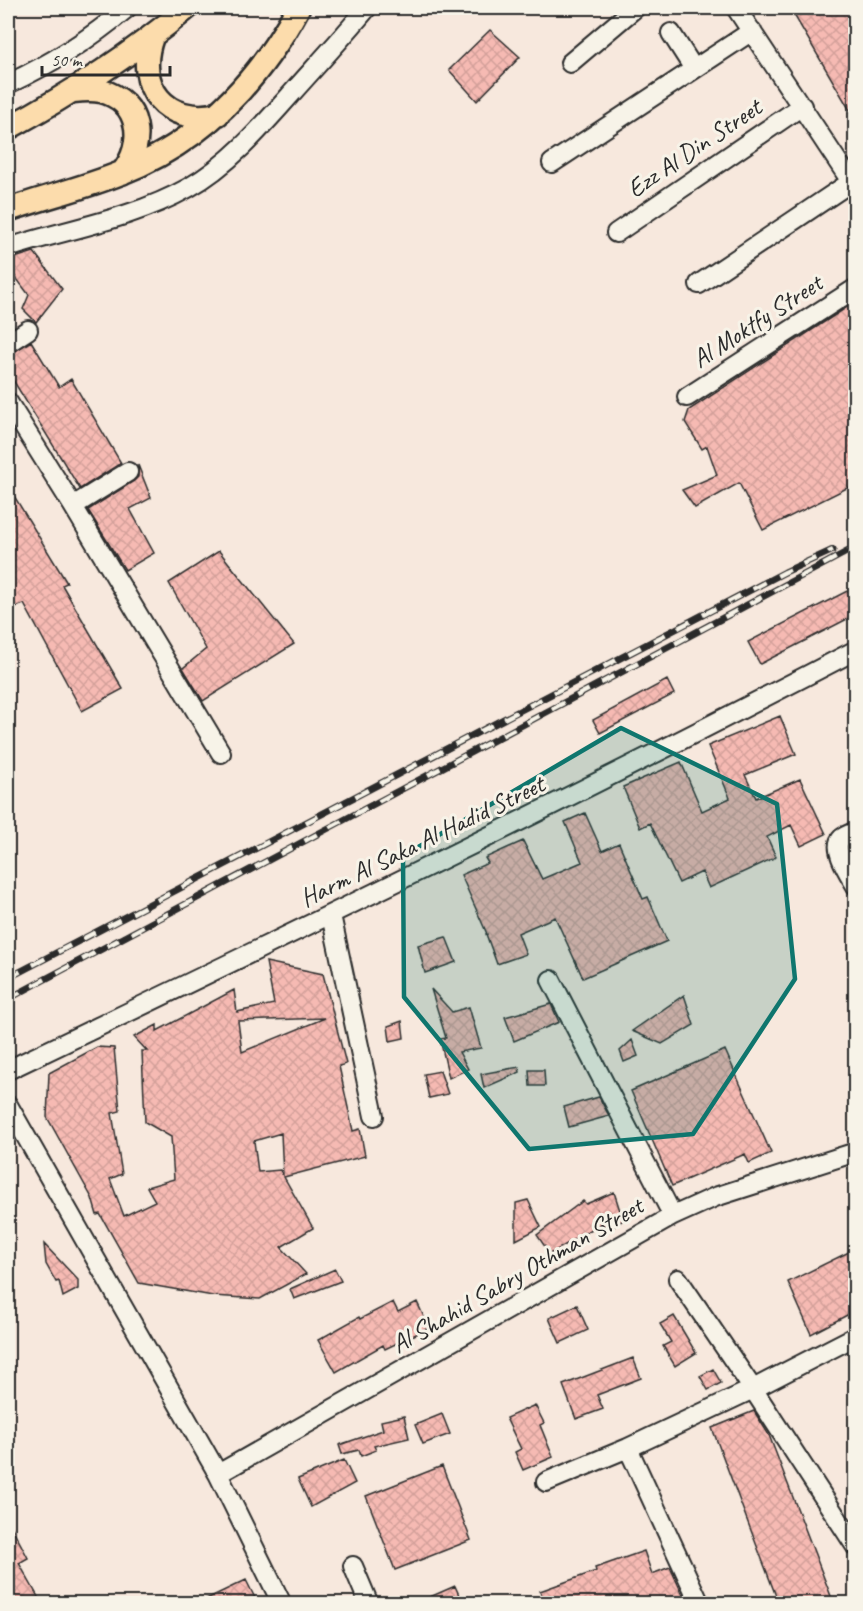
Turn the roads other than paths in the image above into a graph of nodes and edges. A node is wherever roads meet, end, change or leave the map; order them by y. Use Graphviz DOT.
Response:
graph roads {
  1 [pos="127,8"];
  2 [pos="187,8"];
  3 [pos="298,8"];
  4 [pos="367,8"];
  5 [pos="635,8"];
  6 [pos="736,8"];
  7 [pos="752,31"];
  8 [pos="671,33"];
  9 [pos="152,37"];
  10 [pos="570,63"];
  11 [pos="694,69"];
  12 [pos="8,84"];
  13 [pos="73,91"];
  14 [pos="802,106"];
  15 [pos="218,114"];
  16 [pos="8,128"];
  17 [pos="552,163"];
  18 [pos="122,173"];
  19 [pos="853,185"];
  20 [pos="8,210"];
  21 [pos="616,232"];
  22 [pos="8,248"];
  23 [pos="699,284"];
  24 [pos="855,288"];
  25 [pos="28,330"];
  26 [pos="8,343"];
  27 [pos="687,397"];
  28 [pos="8,402"];
  29 [pos="128,472"];
  30 [pos="73,506"];
  31 [pos="855,650"];
  32 [pos="221,753"];
  33 [pos="849,834"];
  34 [pos="855,886"];
  35 [pos="331,915"];
  36 [pos="551,980"];
  37 [pos="8,1070"];
  38 [pos="8,1105"];
  39 [pos="374,1116"];
  40 [pos="15,1132"];
  41 [pos="855,1152"];
  42 [pos="673,1216"];
  43 [pos="678,1279"];
  44 [pos="855,1336"];
  45 [pos="753,1389"];
  46 [pos="628,1448"];
  47 [pos="218,1474"];
  48 [pos="546,1482"];
  49 [pos="855,1547"];
  50 [pos="353,1566"];
  51 [pos="282,1604"];
  52 [pos="369,1604"];
  53 [pos="700,1604"];
  1 -- 12 [label="street"];
  2 -- 9 [label="main road"];
  3 -- 15 [label="main road"];
  4 -- 22 [label="street"];
  5 -- 10 [label="street"];
  6 -- 7 [label="street"];
  7 -- 11 [label="street"];
  7 -- 14 [label="street"];
  8 -- 11 [label="street"];
  9 -- 13 [label="main road"];
  9 -- 15 [label="main road"];
  11 -- 17 [label="street"];
  13 -- 16 [label="main road"];
  13 -- 18 [label="main road"];
  14 -- 19 [label="street"];
  14 -- 21 [label="street, Ezz Al Din Street"];
  15 -- 18 [label="main road"];
  18 -- 20 [label="main road"];
  19 -- 23 [label="street"];
  24 -- 27 [label="street, Al Moktfy Street"];
  25 -- 26 [label="street"];
  28 -- 30 [label="street"];
  29 -- 30 [label="street"];
  30 -- 32 [label="street"];
  31 -- 35 [label="street, Harm Al Saka Al Hadid Street"];
  33 -- 34 [label="street"];
  35 -- 37 [label="street, Harm Al Saka Al Hadid Street"];
  35 -- 39 [label="street"];
  36 -- 42 [label="street"];
  38 -- 40 [label="street"];
  40 -- 47 [label="street"];
  41 -- 42 [label="street, Al Shahid Sabry Othman Street"];
  42 -- 47 [label="street, Al Shahid Sabry Othman Street"];
  43 -- 45 [label="street"];
  44 -- 45 [label="street"];
  45 -- 46 [label="street"];
  45 -- 49 [label="street"];
  46 -- 48 [label="street"];
  46 -- 53 [label="street"];
  47 -- 51 [label="street"];
  50 -- 52 [label="street"];
}
